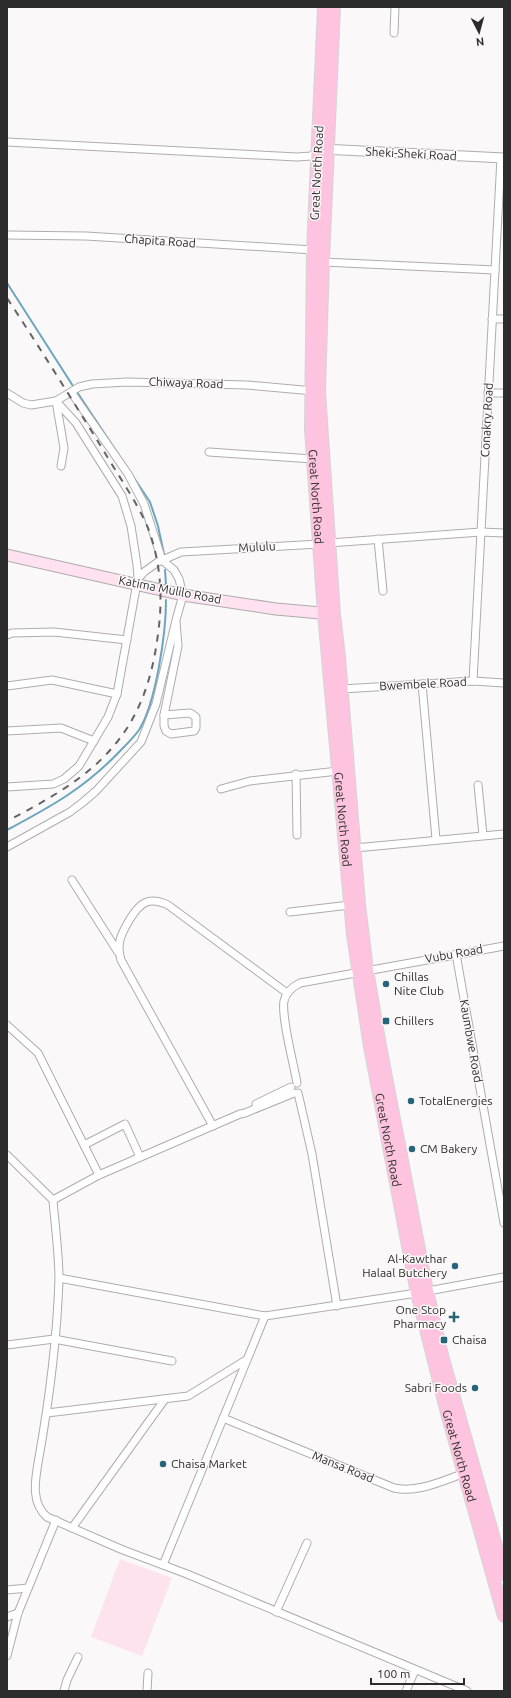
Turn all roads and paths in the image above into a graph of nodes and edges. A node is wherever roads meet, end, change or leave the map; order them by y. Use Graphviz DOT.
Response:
graph roads {
  1 [pos="324,7"];
  2 [pos="334,7"];
  3 [pos="395,7"];
  4 [pos="394,33"];
  5 [pos="7,142"];
  6 [pos="324,149"];
  7 [pos="502,158"];
  8 [pos="7,236"];
  9 [pos="313,250"];
  10 [pos="323,262"];
  11 [pos="495,270"];
  12 [pos="492,318"];
  13 [pos="504,319"];
  14 [pos="315,391"];
  15 [pos="71,392"];
  16 [pos="7,393"];
  17 [pos="488,393"];
  18 [pos="504,393"];
  19 [pos="56,401"];
  20 [pos="209,452"];
  21 [pos="313,459"];
  22 [pos="61,466"];
  23 [pos="481,532"];
  24 [pos="504,533"];
  25 [pos="378,539"];
  26 [pos="324,543"];
  27 [pos="7,555"];
  28 [pos="162,560"];
  29 [pos="136,583"];
  30 [pos="383,591"];
  31 [pos="183,595"];
  32 [pos="329,614"];
  33 [pos="176,620"];
  34 [pos="7,635"];
  35 [pos="127,640"];
  36 [pos="473,681"];
  37 [pos="504,683"];
  38 [pos="422,684"];
  39 [pos="7,686"];
  40 [pos="342,689"];
  41 [pos="117,694"];
  42 [pos="164,715"];
  43 [pos="7,731"];
  44 [pos="94,741"];
  45 [pos="338,771"];
  46 [pos="296,774"];
  47 [pos="478,785"];
  48 [pos="7,787"];
  49 [pos="221,789"];
  50 [pos="504,834"];
  51 [pos="297,835"];
  52 [pos="483,835"];
  53 [pos="436,839"];
  54 [pos="7,847"];
  55 [pos="355,848"];
  56 [pos="72,880"];
  57 [pos="350,905"];
  58 [pos="290,912"];
  59 [pos="504,946"];
  60 [pos="118,952"];
  61 [pos="456,954"];
  62 [pos="362,971"];
  63 [pos="287,993"];
  64 [pos="7,1025"];
  65 [pos="295,1089"];
  66 [pos="213,1126"];
  67 [pos="84,1145"];
  68 [pos="7,1155"];
  69 [pos="140,1157"];
  70 [pos="99,1175"];
  71 [pos="53,1200"];
  72 [pos="504,1223"];
  73 [pos="504,1277"];
  74 [pos="59,1278"];
  75 [pos="422,1292"];
  76 [pos="337,1306"];
  77 [pos="265,1316"];
  78 [pos="54,1339"];
  79 [pos="7,1345"];
  80 [pos="246,1360"];
  81 [pos="172,1361"];
  82 [pos="165,1399"];
  83 [pos="47,1413"];
  84 [pos="223,1418"];
  85 [pos="465,1473"];
  86 [pos="56,1520"];
  87 [pos="72,1528"];
  88 [pos="307,1543"];
  89 [pos="164,1565"];
  90 [pos="504,1574"];
  91 [pos="28,1588"];
  92 [pos="7,1590"];
  93 [pos="276,1612"];
  94 [pos="18,1613"];
  95 [pos="504,1616"];
  96 [pos="7,1617"];
  97 [pos="7,1656"];
  98 [pos="78,1657"];
  99 [pos="415,1670"];
  100 [pos="148,1673"];
  101 [pos="64,1691"];
  102 [pos="148,1691"];
  103 [pos="406,1691"];
  104 [pos="467,1691"];
  1 -- 6 [label="main road, Great North Road"];
  2 -- 6 [label="main road, Great North Road"];
  3 -- 4 [label="street"];
  5 -- 6 [label="street"];
  6 -- 7 [label="street, Sheki-Sheki Road"];
  6 -- 9 [label="main road, Great North Road"];
  6 -- 10 [label="main road, Great North Road"];
  7 -- 11 [label="street, Conakry Road"];
  8 -- 9 [label="street, Chapita Road"];
  9 -- 14 [label="main road, Great North Road"];
  10 -- 11 [label="street"];
  10 -- 14 [label="main road, Great North Road"];
  11 -- 12 [label="street, Conakry Road"];
  12 -- 13 [label="street"];
  12 -- 17 [label="street, Conakry Road"];
  14 -- 15 [label="street, Chiwaya Road"];
  14 -- 21 [label="main road, Great North Road"];
  14 -- 26 [label="main road, Great North Road"];
  15 -- 19 [label="street, Chiwaya Road"];
  15 -- 28 [label="street"];
  16 -- 19 [label="street"];
  17 -- 18 [label="street"];
  17 -- 23 [label="street, Conakry Road"];
  19 -- 22 [label="street"];
  19 -- 29 [label="street"];
  20 -- 21 [label="street"];
  21 -- 26 [label="main road, Great North Road"];
  23 -- 24 [label="street, Mululu"];
  23 -- 25 [label="street, Mululu"];
  23 -- 36 [label="street, Conakry Road"];
  25 -- 26 [label="street, Mululu"];
  25 -- 30 [label="street"];
  26 -- 28 [label="street, Mululu"];
  26 -- 32 [label="main road, Great North Road"];
  27 -- 29 [label="main road, Katima Mulilo Road"];
  28 -- 29 [label="street, Mululu"];
  28 -- 31 [label="street"];
  29 -- 31 [label="main road, Katima Mulilo Road"];
  29 -- 35 [label="street"];
  31 -- 32 [label="main road, Katima Mulilo Road"];
  31 -- 33 [label="street"];
  32 -- 40 [label="main road, Great North Road"];
  32 -- 45 [label="main road, Great North Road"];
  33 -- 42 [label="street"];
  33 -- 54 [label="street"];
  34 -- 35 [label="street"];
  35 -- 41 [label="street"];
  36 -- 37 [label="street, Bwembele Road"];
  36 -- 38 [label="street, Bwembele Road"];
  38 -- 40 [label="street, Bwembele Road"];
  38 -- 53 [label="street"];
  39 -- 41 [label="street"];
  40 -- 55 [label="main road, Great North Road"];
  41 -- 44 [label="street"];
  42 -- 42 [label="street"];
  43 -- 44 [label="street"];
  44 -- 48 [label="street"];
  45 -- 46 [label="street"];
  45 -- 57 [label="main road, Great North Road"];
  46 -- 49 [label="street"];
  46 -- 51 [label="street"];
  47 -- 52 [label="street"];
  50 -- 52 [label="street"];
  52 -- 53 [label="street"];
  53 -- 55 [label="street"];
  55 -- 62 [label="main road, Great North Road"];
  56 -- 60 [label="street"];
  57 -- 58 [label="street"];
  57 -- 62 [label="main road, Great North Road"];
  59 -- 61 [label="street, Vubu Road"];
  60 -- 63 [label="street"];
  60 -- 66 [label="street"];
  61 -- 62 [label="street, Vubu Road"];
  61 -- 72 [label="street, Kaumbwe Road"];
  62 -- 63 [label="street, Vubu Road"];
  62 -- 75 [label="main road, Great North Road"];
  63 -- 65 [label="street"];
  64 -- 67 [label="street"];
  65 -- 66 [label="street"];
  65 -- 76 [label="street"];
  66 -- 69 [label="street"];
  67 -- 69 [label="street"];
  67 -- 70 [label="street"];
  68 -- 71 [label="street"];
  69 -- 70 [label="street"];
  70 -- 71 [label="street"];
  71 -- 74 [label="street"];
  73 -- 75 [label="street"];
  74 -- 77 [label="street"];
  74 -- 78 [label="street"];
  75 -- 76 [label="street"];
  75 -- 85 [label="main road, Great North Road"];
  75 -- 90 [label="main road, Great North Road"];
  76 -- 77 [label="street"];
  77 -- 80 [label="street"];
  78 -- 79 [label="street"];
  78 -- 81 [label="street"];
  78 -- 83 [label="street"];
  80 -- 82 [label="street"];
  80 -- 84 [label="street"];
  82 -- 83 [label="street"];
  82 -- 87 [label="street"];
  83 -- 86 [label="street"];
  84 -- 85 [label="street, Mansa Road"];
  84 -- 89 [label="street"];
  85 -- 95 [label="main road, Great North Road"];
  86 -- 87 [label="street"];
  86 -- 91 [label="street"];
  87 -- 89 [label="street"];
  88 -- 93 [label="street"];
  89 -- 93 [label="street"];
  91 -- 92 [label="street"];
  91 -- 94 [label="street"];
  93 -- 99 [label="street"];
  94 -- 96 [label="street"];
  94 -- 97 [label="street"];
  98 -- 101 [label="street"];
  99 -- 103 [label="street"];
  99 -- 104 [label="street"];
  100 -- 102 [label="street"];
}
